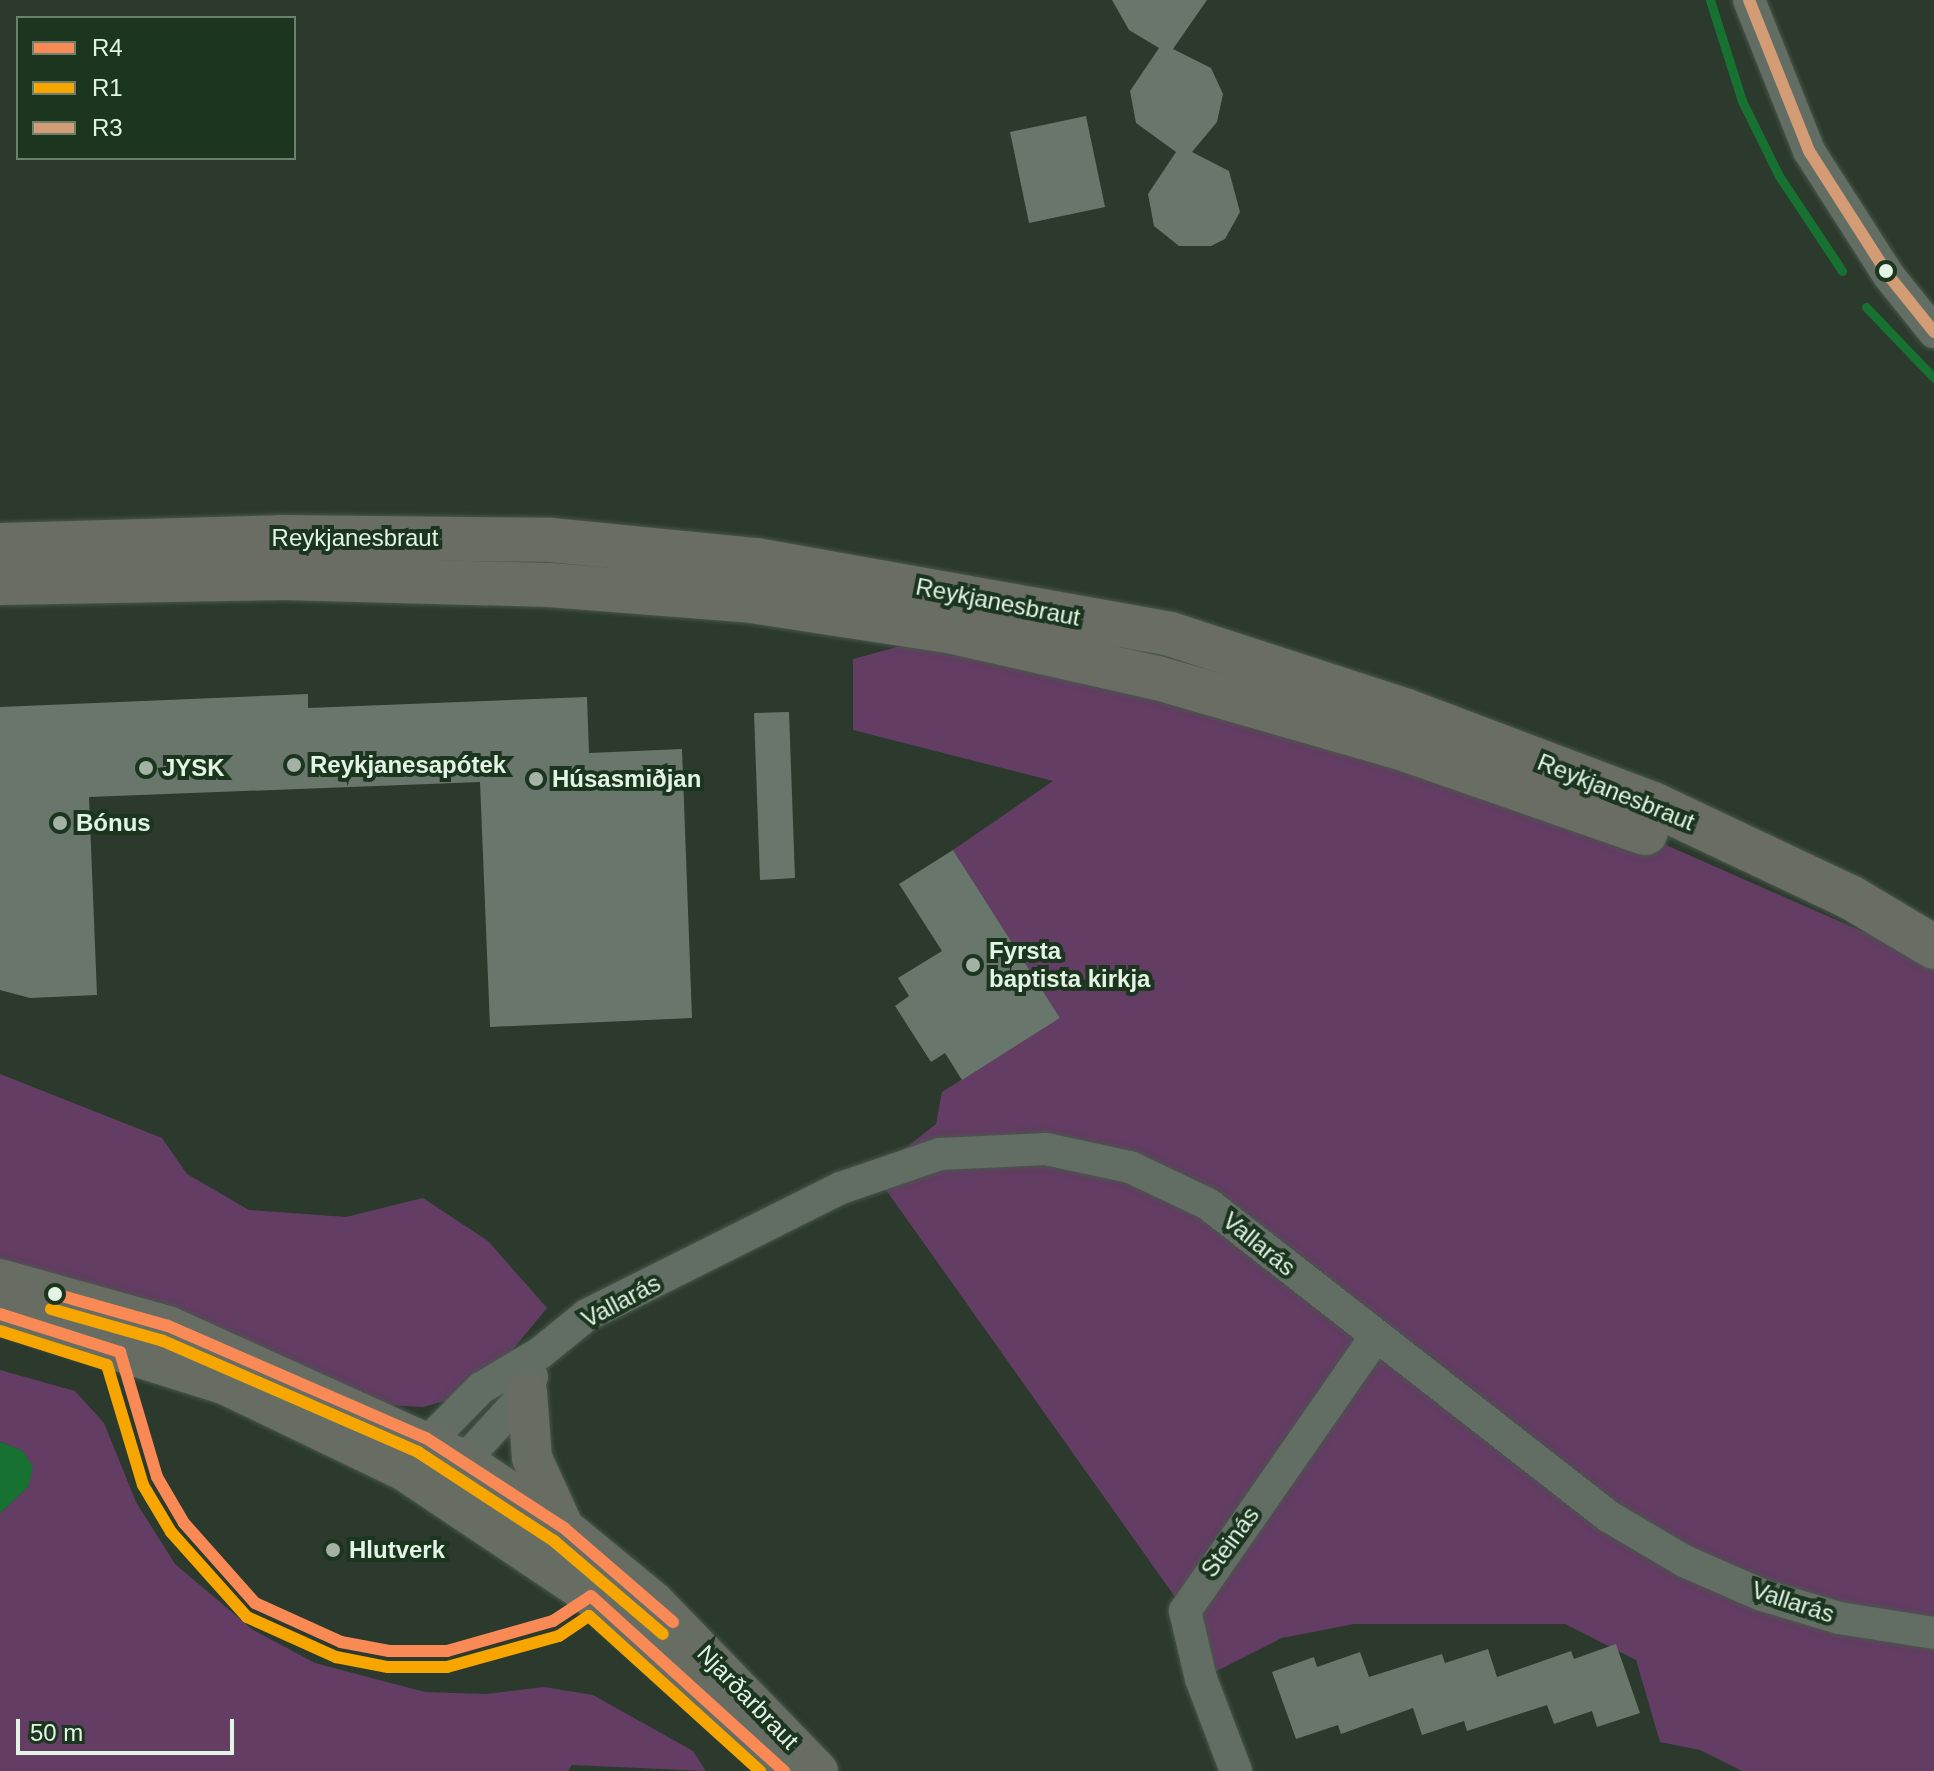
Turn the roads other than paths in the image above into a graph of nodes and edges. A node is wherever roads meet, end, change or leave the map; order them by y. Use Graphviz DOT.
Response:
graph roads {
  1 [pos="1749,0"];
  2 [pos="1934,332"];
  3 [pos="0,545"];
  4 [pos="0,583"];
  5 [pos="1934,947"];
  6 [pos="1934,962"];
  7 [pos="0,1279"];
  8 [pos="0,1314"];
  9 [pos="1375,1338"];
  10 [pos="540,1353"];
  11 [pos="527,1392"];
  12 [pos="426,1438"];
  13 [pos="461,1459"];
  14 [pos="403,1470"];
  15 [pos="438,1491"];
  16 [pos="564,1528"];
  17 [pos="1934,1633"];
  18 [pos="784,1771"];
  19 [pos="818,1771"];
  20 [pos="1236,1771"];
  1 -- 2 [label="street"];
  3 -- 5 [label="highway, Reykjanesbraut"];
  4 -- 6 [label="highway, Reykjanesbraut"];
  7 -- 12 [label="main road, Njarðarbraut"];
  8 -- 14 [label="main road, Njarðarbraut"];
  9 -- 10 [label="street, Vallarás"];
  9 -- 17 [label="street, Vallarás"];
  9 -- 20 [label="street, Steinás"];
  10 -- 11 [label="street"];
  10 -- 12 [label="street, Vallarás"];
  11 -- 13 [label="street"];
  11 -- 16 [label="main road"];
  12 -- 13 [label="main road, Njarðarbraut"];
  12 -- 14 [label="street, Vallarás"];
  13 -- 15 [label="street"];
  13 -- 16 [label="main road, Njarðarbraut"];
  14 -- 15 [label="main road, Njarðarbraut"];
  15 -- 18 [label="main road, Njarðarbraut"];
  16 -- 19 [label="main road, Njarðarbraut"];
}
